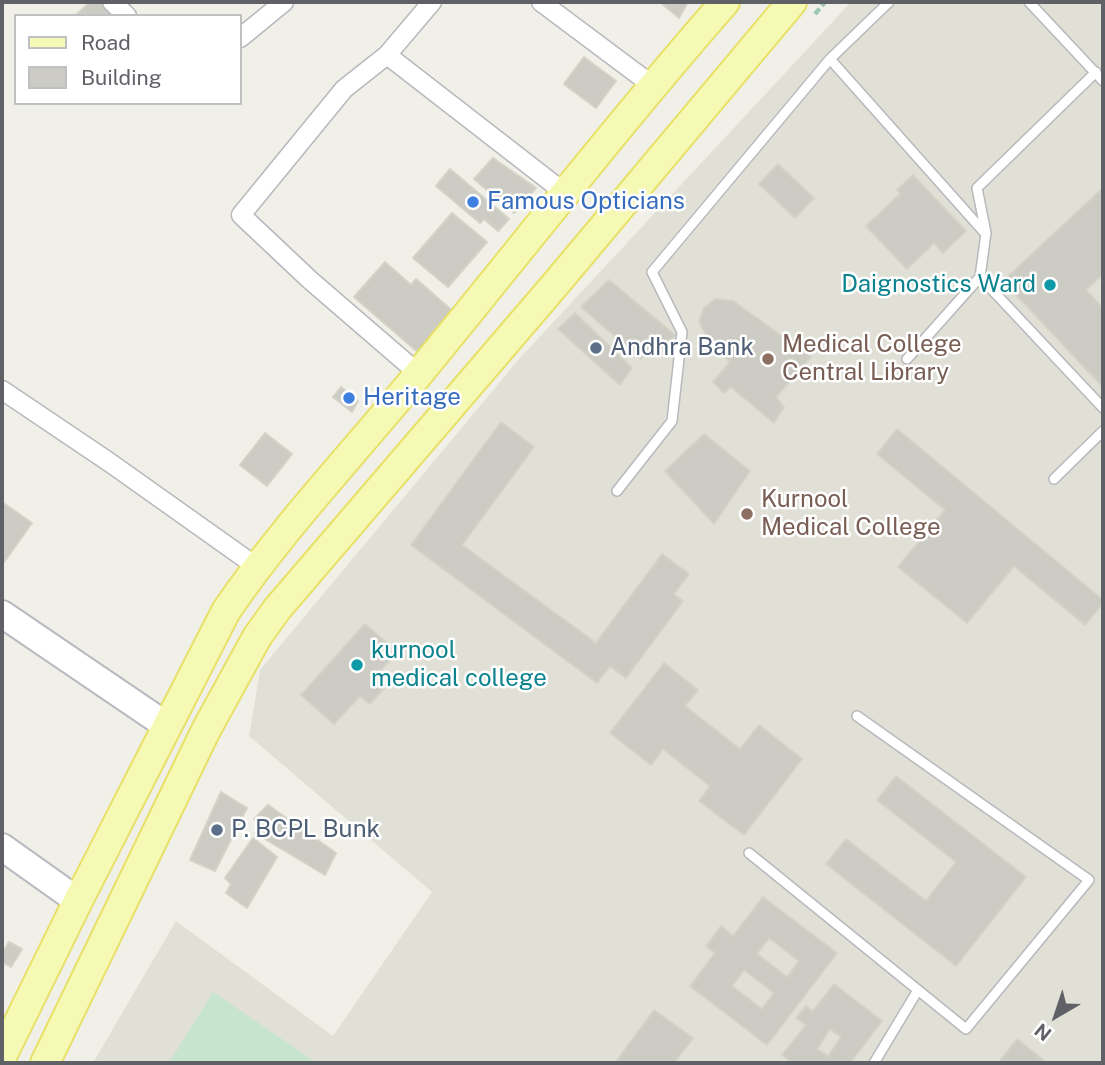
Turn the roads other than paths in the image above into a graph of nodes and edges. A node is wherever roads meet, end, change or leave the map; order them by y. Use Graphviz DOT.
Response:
graph roads {
  1 [pos="112,2"];
  2 [pos="284,2"];
  3 [pos="541,2"];
  4 [pos="724,2"];
  5 [pos="890,2"];
  6 [pos="1029,2"];
  7 [pos="426,4"];
  8 [pos="801,11"];
  9 [pos="125,14"];
  10 [pos="242,36"];
  11 [pos="387,55"];
  12 [pos="830,59"];
  13 [pos="1096,72"];
  14 [pos="1103,81"];
  15 [pos="652,85"];
  16 [pos="565,193"];
  17 [pos="986,233"];
  18 [pos="980,277"];
  19 [pos="907,359"];
  20 [pos="419,374"];
  21 [pos="2,390"];
  22 [pos="1103,408"];
  23 [pos="1103,430"];
  24 [pos="1054,480"];
  25 [pos="617,491"];
  26 [pos="257,567"];
  27 [pos="2,614"];
  28 [pos="857,716"];
  29 [pos="167,726"];
  30 [pos="199,743"];
  31 [pos="2,847"];
  32 [pos="749,853"];
  33 [pos="78,901"];
  34 [pos="918,990"];
  35 [pos="2,1056"];
  36 [pos="45,1063"];
  37 [pos="874,1063"];
  1 -- 9 [label="street"];
  2 -- 10 [label="street"];
  3 -- 15 [label="street"];
  4 -- 15 [label="main road"];
  5 -- 12 [label="lane"];
  6 -- 13 [label="lane"];
  7 -- 11 [label="street"];
  8 -- 30 [label="main road"];
  11 -- 16 [label="street"];
  11 -- 20 [label="street"];
  12 -- 17 [label="lane"];
  12 -- 25 [label="lane"];
  13 -- 14 [label="lane"];
  13 -- 17 [label="lane"];
  15 -- 16 [label="main road"];
  16 -- 20 [label="main road"];
  17 -- 18 [label="lane"];
  18 -- 19 [label="lane"];
  18 -- 22 [label="lane"];
  20 -- 26 [label="main road"];
  21 -- 26 [label="street"];
  23 -- 24 [label="lane"];
  26 -- 29 [label="main road"];
  27 -- 29 [label="street"];
  28 -- 34 [label="lane"];
  29 -- 30 [label="main road"];
  29 -- 33 [label="main road"];
  30 -- 36 [label="main road"];
  31 -- 33 [label="street"];
  32 -- 34 [label="lane"];
  33 -- 35 [label="main road"];
  34 -- 37 [label="lane"];
}
